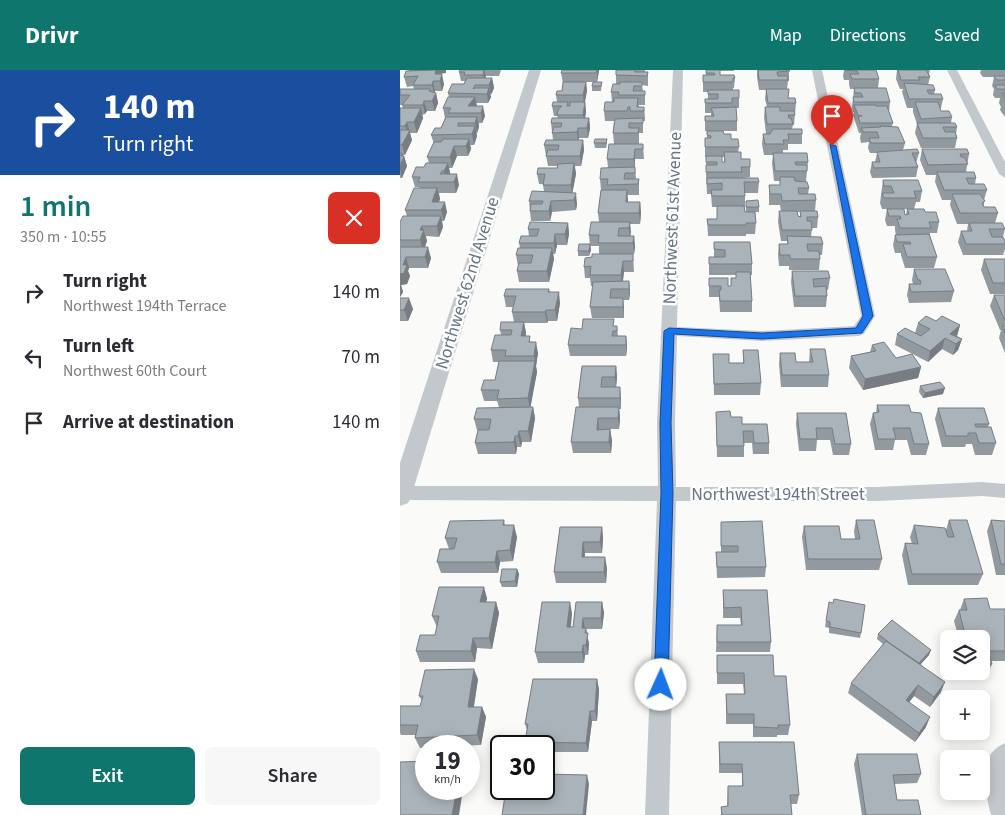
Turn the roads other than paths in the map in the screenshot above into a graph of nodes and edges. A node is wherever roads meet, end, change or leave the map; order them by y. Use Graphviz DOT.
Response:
graph roads {
  1 [pos="534,70"];
  2 [pos="678,70"];
  3 [pos="817,70"];
  4 [pos="952,70"];
  5 [pos="1005,174"];
  6 [pos="669,331"];
  7 [pos="1005,491"];
  8 [pos="667,493"];
  9 [pos="400,494"];
  10 [pos="1005,754"];
  11 [pos="657,815"];
  12 [pos="1003,815"];
  1 -- 9 [label="street, Northwest 62nd Avenue"];
  2 -- 6 [label="street, Northwest 61st Avenue"];
  3 -- 6 [label="street"];
  4 -- 5 [label="street"];
  6 -- 8 [label="street, Northwest 61st Avenue"];
  7 -- 8 [label="street, Northwest 194th Street"];
  8 -- 9 [label="street, Northwest 194th Street"];
  8 -- 11 [label="street, Northwest 61st Avenue"];
  10 -- 12 [label="street"];
}
